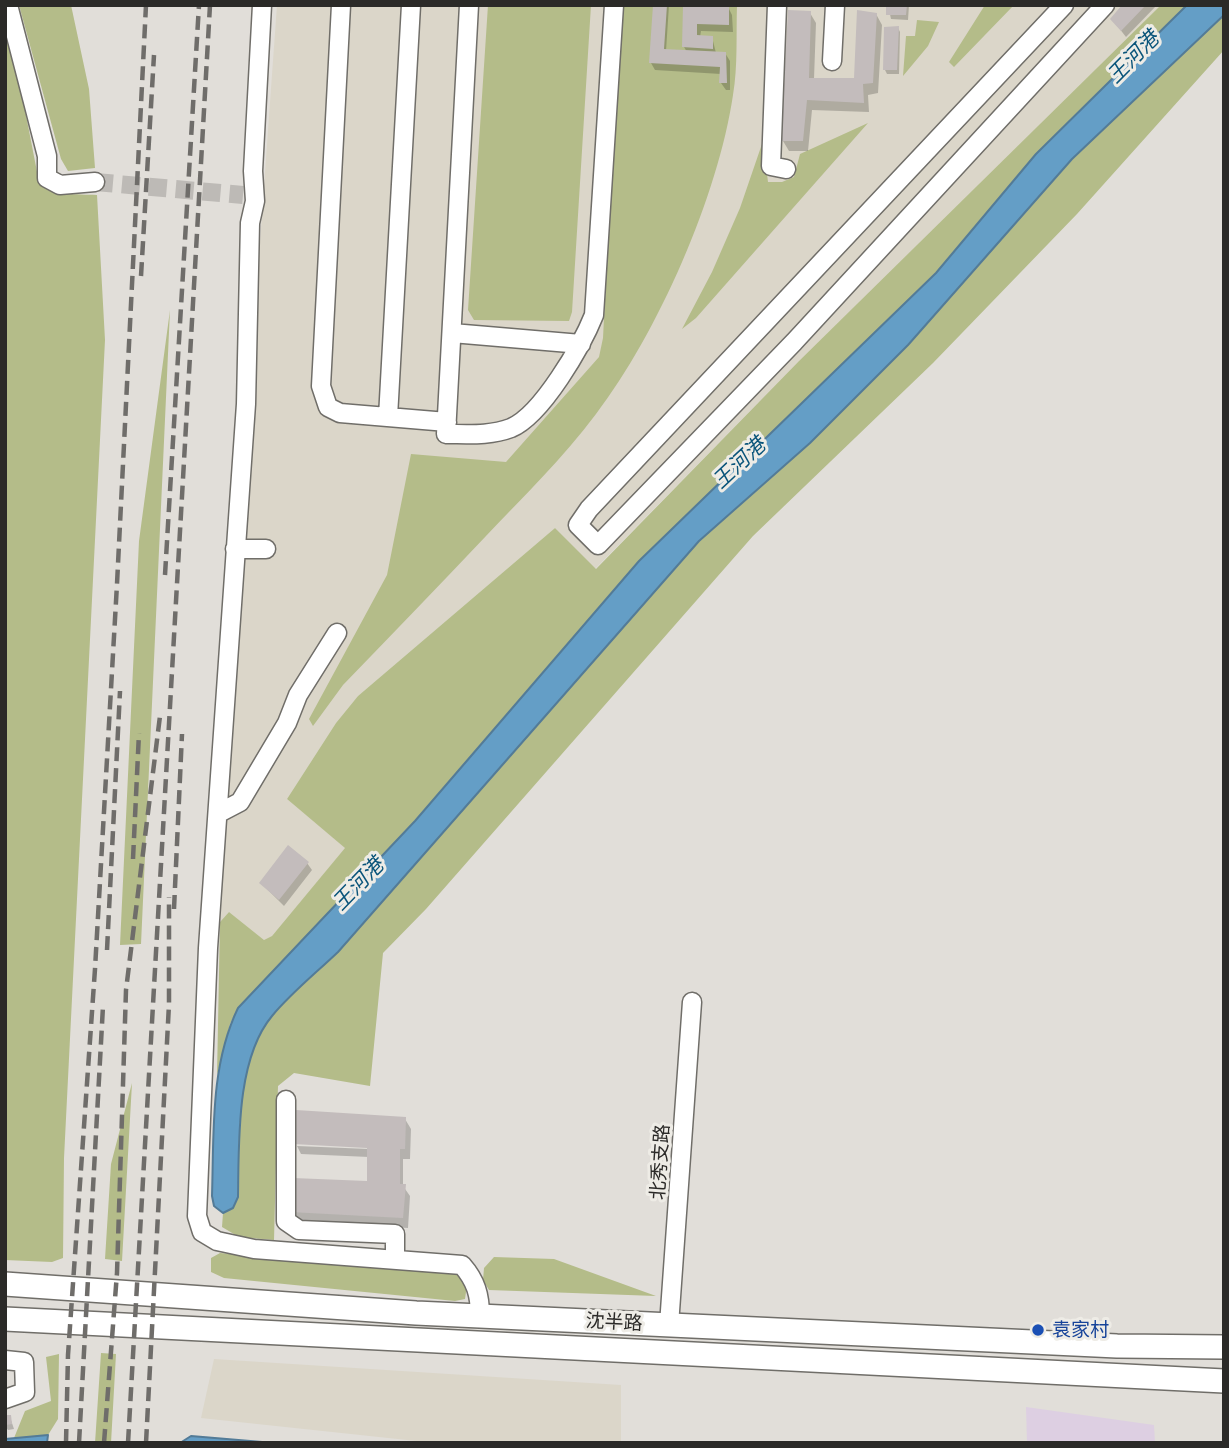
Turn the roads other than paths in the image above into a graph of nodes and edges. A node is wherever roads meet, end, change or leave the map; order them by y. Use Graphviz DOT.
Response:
graph roads {
  1 [pos="8,5"];
  2 [pos="262,5"];
  3 [pos="341,5"];
  4 [pos="411,5"];
  5 [pos="469,5"];
  6 [pos="614,5"];
  7 [pos="777,5"];
  8 [pos="835,5"];
  9 [pos="1064,5"];
  10 [pos="1105,5"];
  11 [pos="832,61"];
  12 [pos="786,169"];
  13 [pos="95,181"];
  14 [pos="452,333"];
  15 [pos="580,344"];
  16 [pos="388,416"];
  17 [pos="447,422"];
  18 [pos="235,549"];
  19 [pos="266,549"];
  20 [pos="337,634"];
  21 [pos="219,813"];
  22 [pos="692,1002"];
  23 [pos="286,1100"];
  24 [pos="395,1259"];
  25 [pos="5,1284"];
  26 [pos="480,1316"];
  27 [pos="5,1319"];
  28 [pos="669,1325"];
  29 [pos="1224,1347"];
  30 [pos="5,1360"];
  31 [pos="1224,1381"];
  32 [pos="5,1399"];
  1 -- 13 [label="street"];
  2 -- 18 [label="street"];
  3 -- 16 [label="street"];
  4 -- 16 [label="street"];
  5 -- 14 [label="street"];
  6 -- 15 [label="street"];
  7 -- 12 [label="street"];
  8 -- 11 [label="street"];
  9 -- 10 [label="street"];
  14 -- 15 [label="street"];
  14 -- 17 [label="street"];
  15 -- 17 [label="street"];
  16 -- 17 [label="street"];
  18 -- 19 [label="street"];
  18 -- 21 [label="street"];
  20 -- 21 [label="street"];
  21 -- 24 [label="street"];
  22 -- 28 [label="street, 北秀支路"];
  23 -- 24 [label="street"];
  24 -- 26 [label="street"];
  25 -- 26 [label="main road, 沈半路"];
  26 -- 28 [label="main road, 沈半路"];
  27 -- 31 [label="main road, 沈半路"];
  28 -- 29 [label="main road, 沈半路"];
  30 -- 32 [label="street"];
}
